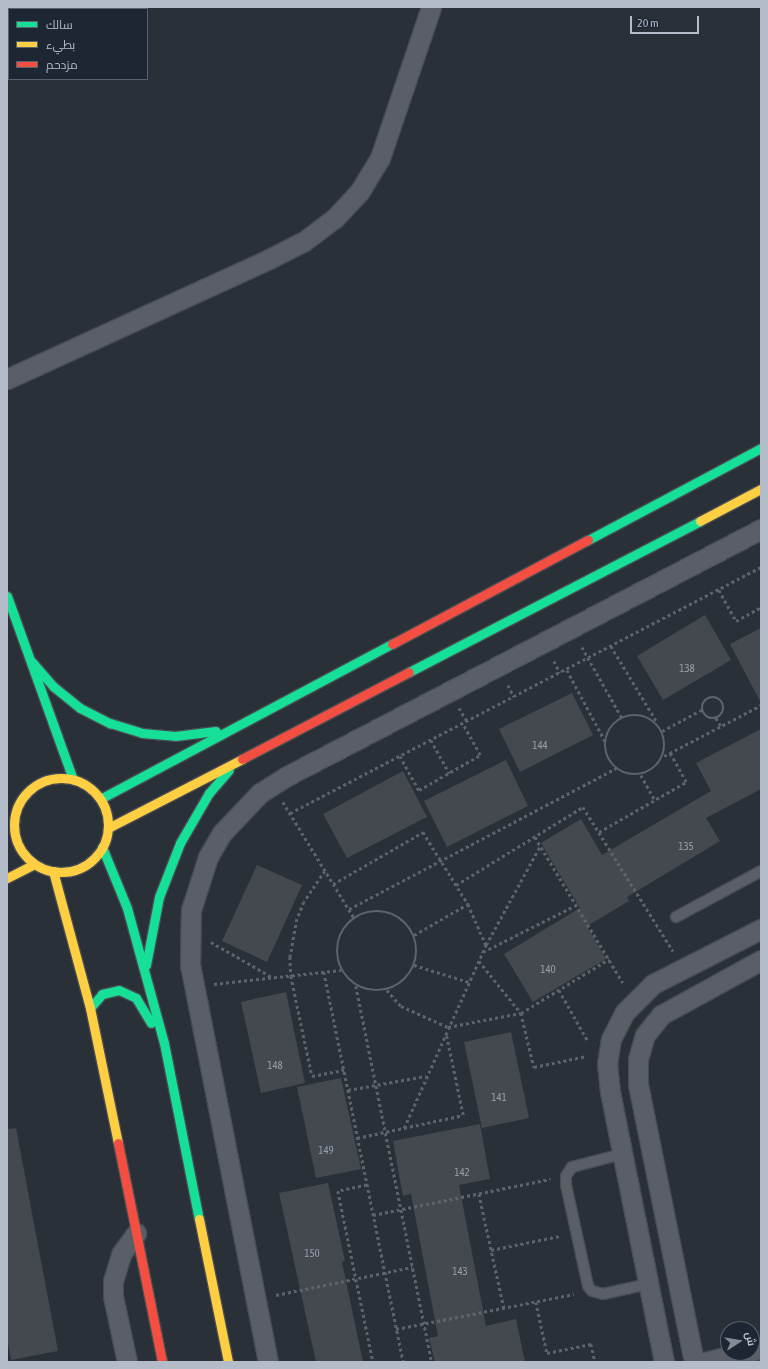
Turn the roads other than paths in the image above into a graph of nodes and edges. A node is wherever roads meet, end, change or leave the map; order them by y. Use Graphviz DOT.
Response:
graph roads {
  1 [pos="431,7"];
  2 [pos="7,379"];
  3 [pos="761,448"];
  4 [pos="761,489"];
  5 [pos="761,529"];
  6 [pos="7,596"];
  7 [pos="399,640"];
  8 [pos="32,662"];
  9 [pos="413,670"];
  10 [pos="240,724"];
  11 [pos="236,762"];
  12 [pos="73,779"];
  13 [pos="100,799"];
  14 [pos="10,804"];
  15 [pos="14,818"];
  16 [pos="108,828"];
  17 [pos="11,833"];
  18 [pos="102,847"];
  19 [pos="34,864"];
  20 [pos="53,871"];
  21 [pos="761,871"];
  22 [pos="7,878"];
  23 [pos="676,916"];
  24 [pos="761,929"];
  25 [pos="761,960"];
  26 [pos="144,972"];
  27 [pos="90,1008"];
  28 [pos="164,1043"];
  29 [pos="622,1154"];
  30 [pos="136,1233"];
  31 [pos="648,1284"];
  32 [pos="720,1358"];
  33 [pos="126,1362"];
  34 [pos="162,1362"];
  35 [pos="228,1362"];
  36 [pos="268,1362"];
  37 [pos="664,1362"];
  38 [pos="694,1362"];
  39 [pos="705,1362"];
  1 -- 2 [label="street"];
  3 -- 7 [label="street"];
  4 -- 9 [label="street"];
  5 -- 36 [label="street"];
  6 -- 8 [label="street"];
  7 -- 9 [label="street"];
  7 -- 10 [label="street"];
  8 -- 10 [label="street"];
  8 -- 12 [label="street"];
  9 -- 11 [label="street"];
  10 -- 13 [label="street"];
  11 -- 16 [label="street"];
  11 -- 26 [label="street"];
  12 -- 13 [label="street"];
  12 -- 15 [label="street"];
  13 -- 16 [label="street"];
  14 -- 15 [label="street"];
  15 -- 17 [label="street"];
  16 -- 18 [label="street"];
  17 -- 19 [label="street"];
  18 -- 20 [label="street"];
  18 -- 26 [label="street"];
  19 -- 20 [label="street"];
  19 -- 22 [label="street"];
  20 -- 27 [label="street"];
  21 -- 23 [label="lane"];
  24 -- 29 [label="street"];
  25 -- 38 [label="street"];
  26 -- 28 [label="street"];
  27 -- 28 [label="street"];
  27 -- 30 [label="street"];
  28 -- 35 [label="street"];
  29 -- 31 [label="street"];
  29 -- 31 [label="lane"];
  30 -- 33 [label="street"];
  30 -- 34 [label="street"];
  31 -- 37 [label="street"];
  32 -- 39 [label="street"];
}
